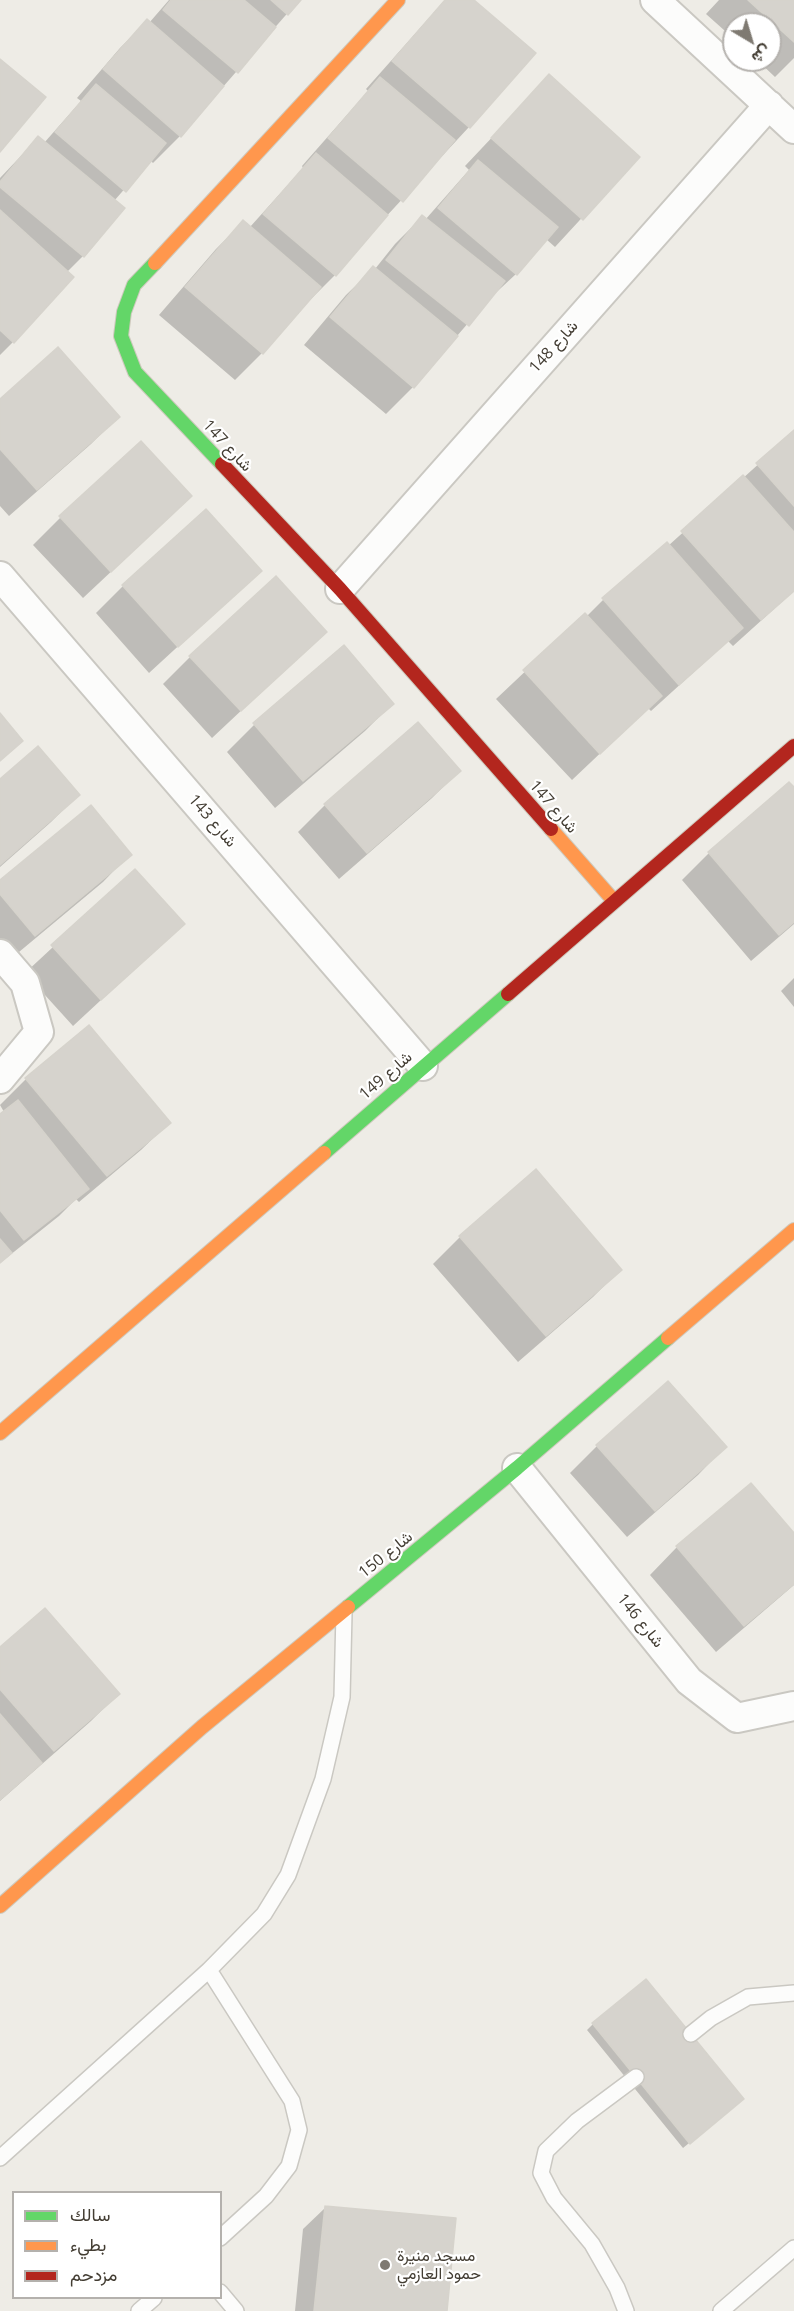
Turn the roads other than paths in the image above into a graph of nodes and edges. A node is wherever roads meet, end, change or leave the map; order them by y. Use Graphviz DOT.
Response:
graph roads {
  1 [pos="398,0"];
  2 [pos="655,0"];
  3 [pos="769,105"];
  4 [pos="794,129"];
  5 [pos="0,576"];
  6 [pos="340,589"];
  7 [pos="794,746"];
  8 [pos="614,901"];
  9 [pos="0,954"];
  10 [pos="423,1066"];
  11 [pos="0,1079"];
  12 [pos="794,1230"];
  13 [pos="0,1432"];
  14 [pos="517,1468"];
  15 [pos="344,1610"];
  16 [pos="794,1706"];
  17 [pos="0,1906"];
  18 [pos="210,1970"];
  19 [pos="794,1993"];
  20 [pos="691,2034"];
  21 [pos="636,2077"];
  22 [pos="0,2158"];
  23 [pos="222,2236"];
  24 [pos="794,2248"];
  25 [pos="222,2294"];
  26 [pos="153,2299"];
  27 [pos="141,2310"];
  28 [pos="236,2311"];
  29 [pos="626,2311"];
  30 [pos="721,2311"];
  1 -- 6 [label="street, شارع 147"];
  2 -- 3 [label="street"];
  3 -- 4 [label="street"];
  3 -- 6 [label="street, شارع 148"];
  5 -- 10 [label="street, شارع 143"];
  6 -- 8 [label="street, شارع 147"];
  7 -- 8 [label="street, شارع 149"];
  8 -- 10 [label="street, شارع 149"];
  9 -- 11 [label="street"];
  10 -- 13 [label="street, شارع 149"];
  12 -- 14 [label="street, شارع 150"];
  14 -- 15 [label="street, شارع 150"];
  14 -- 16 [label="street, شارع 146"];
  15 -- 17 [label="street, شارع 150"];
  15 -- 18 [label="lane"];
  18 -- 22 [label="lane"];
  18 -- 23 [label="lane"];
  19 -- 20 [label="lane"];
  21 -- 29 [label="lane"];
  24 -- 30 [label="lane"];
  25 -- 28 [label="lane"];
  26 -- 27 [label="lane"];
}
